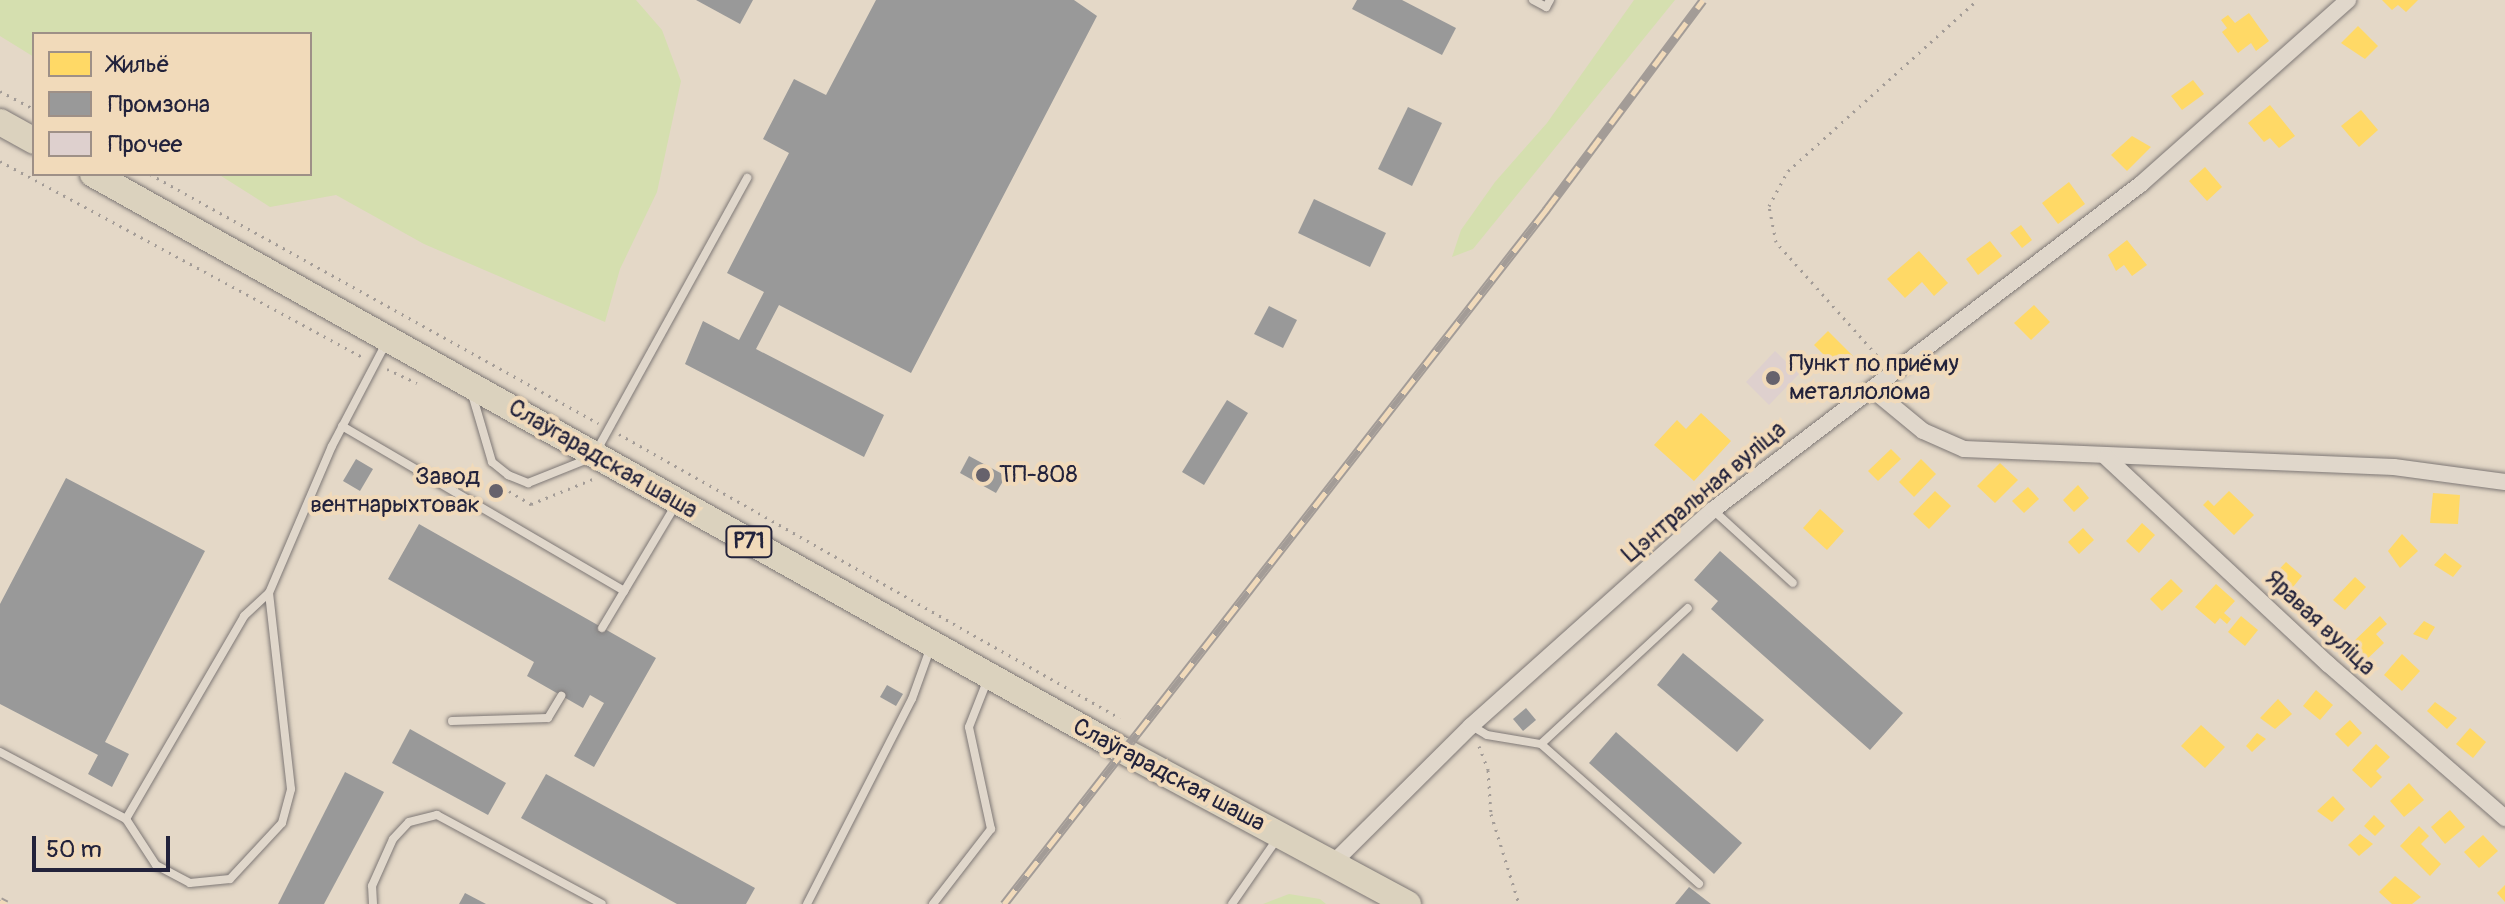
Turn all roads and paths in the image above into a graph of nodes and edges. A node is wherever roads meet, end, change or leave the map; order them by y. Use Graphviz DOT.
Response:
graph roads {
  1 [pos="1533,0"];
  2 [pos="1550,0"];
  3 [pos="1977,0"];
  4 [pos="2348,0"];
  5 [pos="0,91"];
  6 [pos="32,108"];
  7 [pos="0,122"];
  8 [pos="32,140"];
  9 [pos="0,161"];
  10 [pos="97,176"];
  11 [pos="154,176"];
  12 [pos="747,178"];
  13 [pos="388,339"];
  14 [pos="375,364"];
  15 [pos="1892,373"];
  16 [pos="468,382"];
  17 [pos="428,388"];
  18 [pos="1872,389"];
  19 [pos="342,426"];
  20 [pos="608,428"];
  21 [pos="2106,457"];
  22 [pos="596,466"];
  23 [pos="2505,482"];
  24 [pos="504,488"];
  25 [pos="677,502"];
  26 [pos="1713,510"];
  27 [pos="1793,583"];
  28 [pos="624,591"];
  29 [pos="269,593"];
  30 [pos="1688,608"];
  31 [pos="602,628"];
  32 [pos="932,644"];
  33 [pos="989,676"];
  34 [pos="561,696"];
  35 [pos="1120,718"];
  36 [pos="452,721"];
  37 [pos="1471,726"];
  38 [pos="1541,744"];
  39 [pos="0,752"];
  40 [pos="2505,818"];
  41 [pos="126,819"];
  42 [pos="1280,835"];
  43 [pos="1333,863"];
  44 [pos="1699,884"];
  45 [pos="373,904"];
  46 [pos="602,904"];
  47 [pos="807,904"];
  48 [pos="933,904"];
  49 [pos="1232,904"];
  50 [pos="1408,904"];
  51 [pos="1519,904"];
  1 -- 2 [label="lane"];
  3 -- 15 [label="path"];
  4 -- 15 [label="street, Цэнтральная вуліца"];
  5 -- 6 [label="path"];
  7 -- 8 [label="main road"];
  9 -- 14 [label="path"];
  10 -- 13 [label="main road, Слаўгарадская шаша / Р71"];
  11 -- 20 [label="path"];
  12 -- 20 [label="lane"];
  13 -- 14 [label="lane"];
  13 -- 16 [label="main road, Слаўгарадская шаша / Р71"];
  14 -- 17 [label="path"];
  14 -- 19 [label="lane"];
  15 -- 18 [label="street, Цэнтральная вуліца"];
  16 -- 22 [label="main road, Слаўгарадская шаша / Р71"];
  16 -- 22 [label="lane"];
  18 -- 21 [label="street"];
  18 -- 26 [label="street, Цэнтральная вуліца"];
  19 -- 28 [label="lane"];
  19 -- 29 [label="lane"];
  20 -- 22 [label="lane"];
  20 -- 35 [label="path"];
  21 -- 23 [label="street"];
  21 -- 40 [label="street, Яравая вуліца"];
  22 -- 24 [label="path"];
  22 -- 25 [label="main road, Слаўгарадская шаша / Р71"];
  25 -- 28 [label="lane"];
  25 -- 32 [label="main road, Слаўгарадская шаша / Р71"];
  26 -- 27 [label="lane"];
  26 -- 37 [label="street, Цэнтральная вуліца"];
  28 -- 31 [label="lane"];
  29 -- 41 [label="lane"];
  29 -- 41 [label="lane"];
  30 -- 38 [label="lane"];
  32 -- 33 [label="main road, Слаўгарадская шаша / Р71"];
  32 -- 47 [label="lane"];
  33 -- 42 [label="main road, Слаўгарадская шаша / Р71"];
  33 -- 48 [label="lane"];
  34 -- 36 [label="lane"];
  37 -- 38 [label="lane"];
  37 -- 43 [label="street, Цэнтральная вуліца"];
  37 -- 51 [label="path"];
  38 -- 44 [label="lane"];
  39 -- 41 [label="lane"];
  42 -- 43 [label="main road, Слаўгарадская шаша / Р71"];
  42 -- 49 [label="lane"];
  43 -- 50 [label="main road, Слаўгарадская шаша / Р71"];
  45 -- 46 [label="lane"];
}
